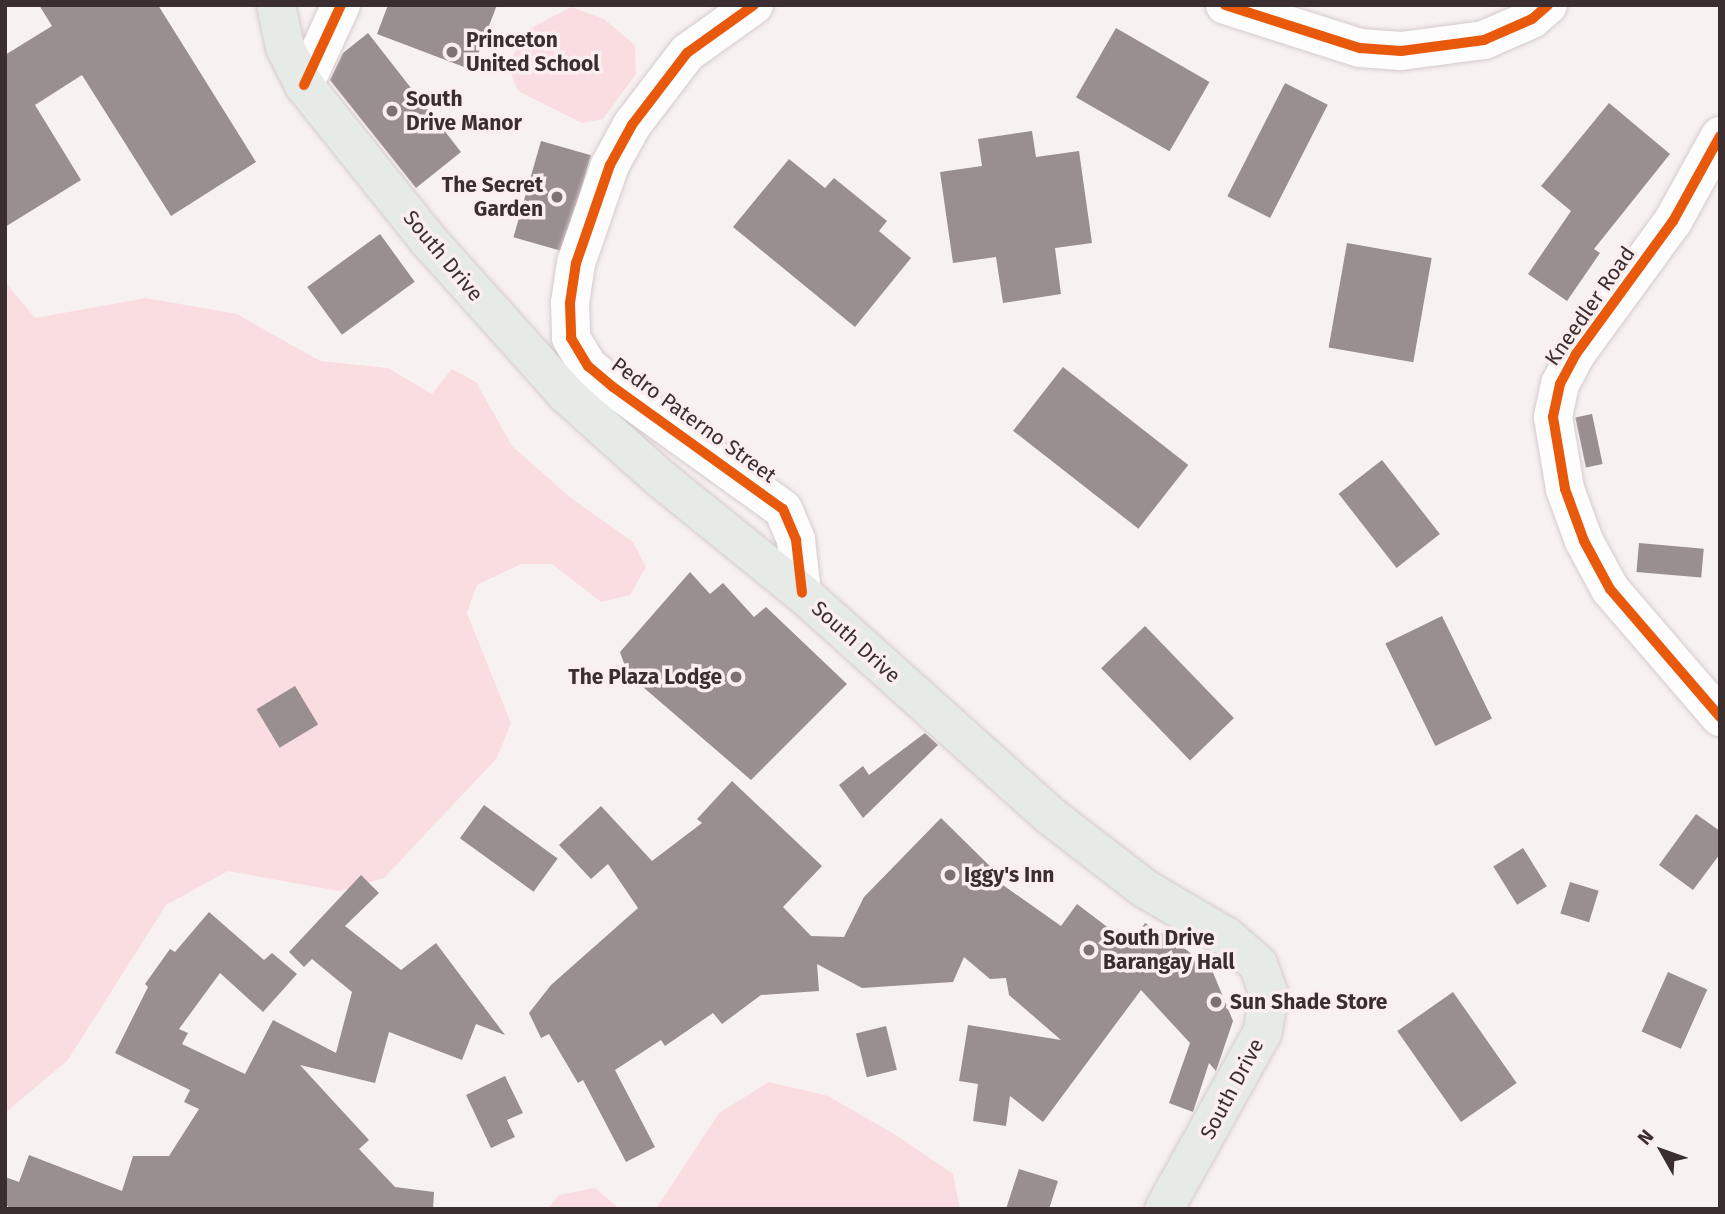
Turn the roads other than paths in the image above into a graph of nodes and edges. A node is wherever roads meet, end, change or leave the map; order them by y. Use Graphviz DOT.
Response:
graph roads {
  1 [pos="276,5"];
  2 [pos="341,5"];
  3 [pos="754,5"];
  4 [pos="1225,5"];
  5 [pos="1548,5"];
  6 [pos="719,15"];
  7 [pos="304,85"];
  8 [pos="1720,136"];
  9 [pos="802,593"];
  10 [pos="1702,674"];
  11 [pos="1720,717"];
  12 [pos="1164,1209"];
  1 -- 7 [label="main road, South Drive"];
  2 -- 7 [label="street"];
  3 -- 6 [label="street, Pedro Paterno Street"];
  4 -- 5 [label="street"];
  6 -- 9 [label="street, Pedro Paterno Street"];
  7 -- 9 [label="main road, South Drive"];
  8 -- 10 [label="street, Kneedler Road"];
  9 -- 12 [label="main road, South Drive"];
  10 -- 11 [label="street, Kneedler Road"];
}
